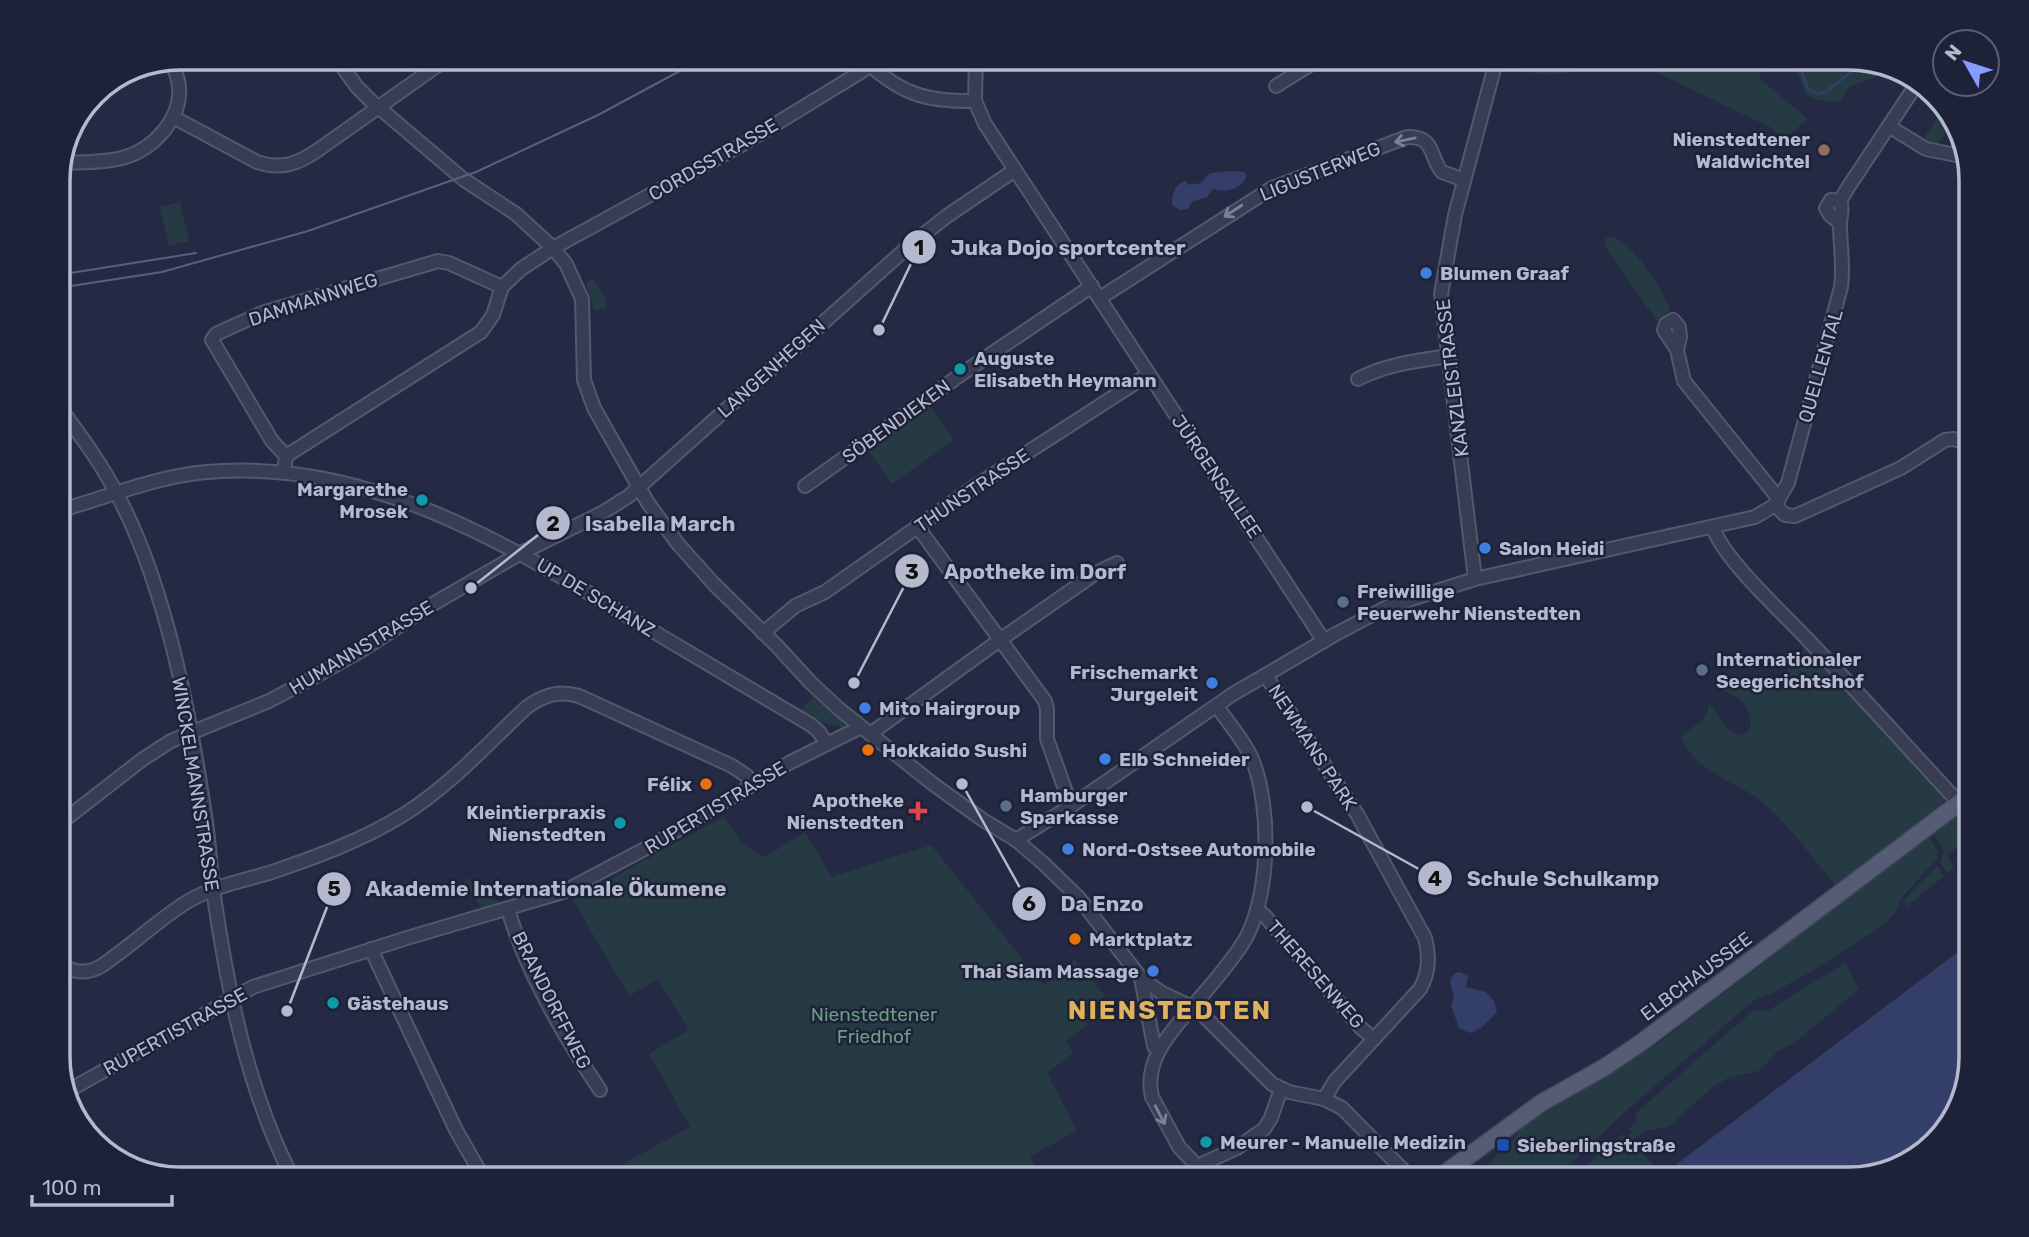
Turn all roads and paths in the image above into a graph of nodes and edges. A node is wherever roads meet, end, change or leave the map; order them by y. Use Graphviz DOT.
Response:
graph roads {
  1 [pos="345,70"];
  2 [pos="431,70"];
  3 [pos="853,70"];
  4 [pos="878,70"];
  5 [pos="976,70"];
  6 [pos="1302,70"];
  7 [pos="1494,70"];
  8 [pos="174,71"];
  9 [pos="1276,86"];
  10 [pos="1913,91"];
  11 [pos="975,101"];
  12 [pos="379,107"];
  13 [pos="173,117"];
  14 [pos="1890,127"];
  15 [pos="1956,155"];
  16 [pos="72,162"];
  17 [pos="1015,170"];
  18 [pos="1464,180"];
  19 [pos="553,248"];
  20 [pos="1092,286"];
  21 [pos="502,287"];
  22 [pos="1100,298"];
  23 [pos="1677,350"];
  24 [pos="1449,356"];
  25 [pos="1149,374"];
  26 [pos="1357,379"];
  27 [pos="70,421"];
  28 [pos="1959,440"];
  29 [pos="286,456"];
  30 [pos="285,473"];
  31 [pos="805,486"];
  32 [pos="638,488"];
  33 [pos="116,492"];
  34 [pos="1777,502"];
  35 [pos="70,507"];
  36 [pos="917,526"];
  37 [pos="1713,527"];
  38 [pos="521,553"];
  39 [pos="1117,563"];
  40 [pos="1475,579"];
  41 [pos="763,632"];
  42 [pos="1000,640"];
  43 [pos="1324,641"];
  44 [pos="1266,676"];
  45 [pos="1217,706"];
  46 [pos="866,730"];
  47 [pos="190,732"];
  48 [pos="827,744"];
  49 [pos="753,785"];
  50 [pos="1959,793"];
  51 [pos="1959,804"];
  52 [pos="1071,806"];
  53 [pos="70,816"];
  54 [pos="1016,840"];
  55 [pos="213,889"];
  56 [pos="508,909"];
  57 [pos="1257,910"];
  58 [pos="370,949"];
  59 [pos="70,970"];
  60 [pos="1141,978"];
  61 [pos="232,997"];
  62 [pos="1192,1007"];
  63 [pos="1374,1039"];
  64 [pos="1158,1050"];
  65 [pos="74,1087"];
  66 [pos="1281,1089"];
  67 [pos="600,1090"];
  68 [pos="1324,1099"];
  69 [pos="288,1167"];
  70 [pos="477,1167"];
  71 [pos="1198,1167"];
  72 [pos="1200,1167"];
  73 [pos="1400,1167"];
  74 [pos="1453,1167"];
  1 -- 12 [label="street"];
  2 -- 12 [label="street"];
  3 -- 19 [label="street, CORDSSTRASSE"];
  4 -- 11 [label="street"];
  5 -- 11 [label="street, JÜRGENSALLEE"];
  6 -- 9 [label="street"];
  7 -- 18 [label="street, KANZLEISTRASSE"];
  8 -- 13 [label="street"];
  10 -- 14 [label="street, QUELLENTAL"];
  11 -- 17 [label="street, JÜRGENSALLEE"];
  12 -- 13 [label="street"];
  12 -- 19 [label="street"];
  13 -- 16 [label="street"];
  14 -- 15 [label="street"];
  14 -- 34 [label="street, QUELLENTAL"];
  17 -- 20 [label="street, JÜRGENSALLEE"];
  17 -- 32 [label="street, LANGENHEGEN"];
  18 -- 22 [label="street, LIGUSTERWEG, one-way"];
  18 -- 24 [label="street, KANZLEISTRASSE"];
  19 -- 21 [label="street"];
  19 -- 32 [label="street"];
  20 -- 22 [label="street, JÜRGENSALLEE"];
  20 -- 31 [label="street, SÖBENDIEKEN"];
  21 -- 29 [label="street"];
  21 -- 29 [label="street, DAMMANNWEG"];
  22 -- 25 [label="street, JÜRGENSALLEE"];
  23 -- 34 [label="street"];
  24 -- 26 [label="street"];
  24 -- 40 [label="street, KANZLEISTRASSE"];
  25 -- 36 [label="street, THUNSTRASSE"];
  25 -- 43 [label="street, JÜRGENSALLEE"];
  27 -- 33 [label="street, WINCKELMANNSTRASSE"];
  28 -- 34 [label="street"];
  29 -- 30 [label="street"];
  30 -- 33 [label="street, UP DE SCHANZ"];
  30 -- 38 [label="street, UP DE SCHANZ"];
  32 -- 38 [label="street, LANGENHEGEN"];
  32 -- 41 [label="street"];
  33 -- 35 [label="street, UP DE SCHANZ"];
  33 -- 47 [label="street, WINCKELMANNSTRASSE"];
  34 -- 37 [label="street"];
  36 -- 41 [label="street, THUNSTRASSE"];
  36 -- 42 [label="street"];
  37 -- 40 [label="street"];
  37 -- 50 [label="street"];
  38 -- 47 [label="street, HUMANNSTRASSE"];
  38 -- 48 [label="street, UP DE SCHANZ"];
  39 -- 42 [label="street, RUPERTISTRASSE"];
  40 -- 43 [label="street"];
  41 -- 46 [label="street"];
  42 -- 46 [label="street, RUPERTISTRASSE"];
  42 -- 52 [label="street"];
  43 -- 44 [label="street"];
  44 -- 45 [label="street"];
  44 -- 63 [label="street, NEWMANS PARK"];
  45 -- 52 [label="street"];
  45 -- 57 [label="street"];
  46 -- 48 [label="street, RUPERTISTRASSE"];
  46 -- 54 [label="street"];
  47 -- 53 [label="street, HUMANNSTRASSE"];
  47 -- 55 [label="street, WINCKELMANNSTRASSE"];
  48 -- 49 [label="street, RUPERTISTRASSE"];
  49 -- 55 [label="street"];
  49 -- 56 [label="street, RUPERTISTRASSE"];
  51 -- 74 [label="main road, ELBCHAUSSEE"];
  52 -- 54 [label="street"];
  54 -- 60 [label="street"];
  55 -- 59 [label="street"];
  55 -- 61 [label="street, WINCKELMANNSTRASSE"];
  56 -- 58 [label="street, RUPERTISTRASSE"];
  56 -- 67 [label="street, BRANDORFFWEG"];
  57 -- 62 [label="street"];
  57 -- 63 [label="street, THERESENWEG"];
  58 -- 61 [label="street, RUPERTISTRASSE"];
  58 -- 70 [label="street"];
  60 -- 62 [label="street"];
  60 -- 64 [label="street"];
  61 -- 65 [label="street, RUPERTISTRASSE"];
  61 -- 69 [label="street, WINCKELMANNSTRASSE"];
  62 -- 64 [label="street"];
  62 -- 66 [label="street"];
  63 -- 68 [label="street, NEWMANS PARK"];
  64 -- 71 [label="street, one-way"];
  66 -- 68 [label="street"];
  66 -- 72 [label="street"];
  68 -- 73 [label="street"];
}
